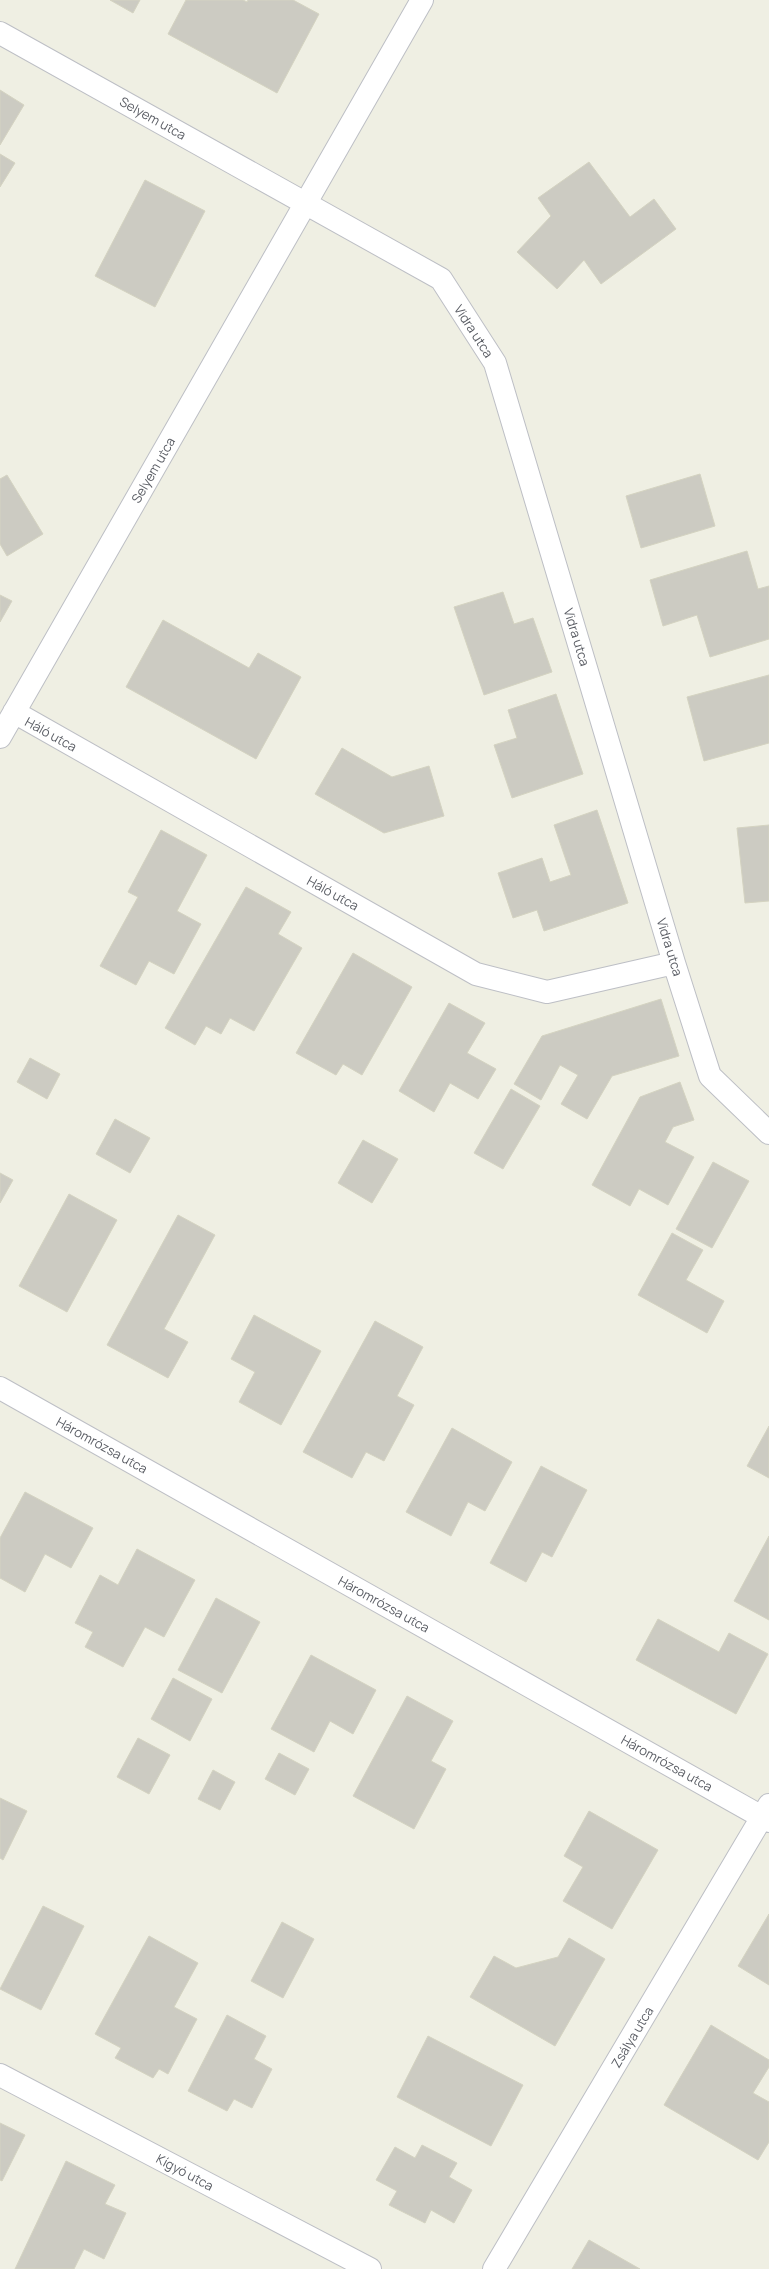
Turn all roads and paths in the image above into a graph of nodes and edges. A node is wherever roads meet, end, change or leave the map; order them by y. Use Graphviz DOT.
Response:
graph roads {
  1 [pos="422,0"];
  2 [pos="0,33"];
  3 [pos="305,203"];
  4 [pos="14,712"];
  5 [pos="0,737"];
  6 [pos="674,963"];
  7 [pos="769,1133"];
  8 [pos="0,1388"];
  9 [pos="767,1814"];
  10 [pos="0,2075"];
  11 [pos="370,2269"];
  12 [pos="494,2269"];
  1 -- 3 [label="street, Selyem utca"];
  2 -- 3 [label="street, Selyem utca"];
  3 -- 4 [label="street, Selyem utca"];
  3 -- 6 [label="street, Vidra utca"];
  4 -- 5 [label="street, Selyem utca"];
  4 -- 6 [label="street, Háló utca"];
  6 -- 7 [label="street, Vidra utca"];
  8 -- 9 [label="street, Háromrózsa utca"];
  9 -- 12 [label="street, Zsálya utca"];
  10 -- 11 [label="street, Kígyó utca"];
}
